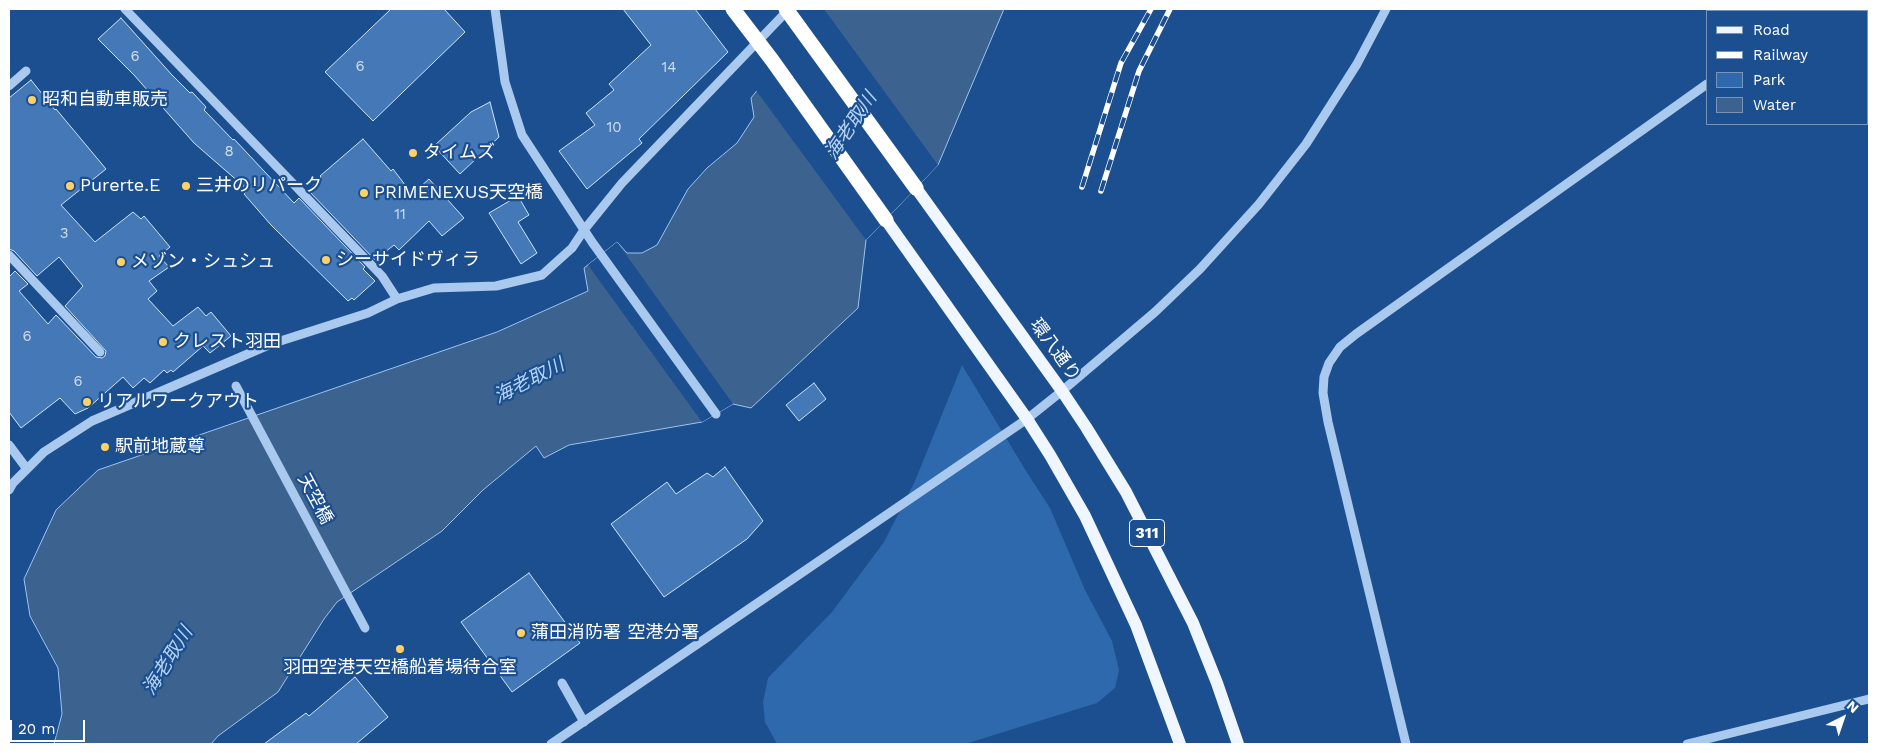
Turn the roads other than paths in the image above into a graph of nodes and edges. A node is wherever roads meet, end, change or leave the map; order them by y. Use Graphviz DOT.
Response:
graph roads {
  1 [pos="126,9"];
  2 [pos="141,9"];
  3 [pos="495,9"];
  4 [pos="733,9"];
  5 [pos="788,9"];
  6 [pos="1386,9"];
  7 [pos="133,16"];
  8 [pos="759,41"];
  9 [pos="26,71"];
  10 [pos="1706,85"];
  11 [pos="9,86"];
  12 [pos="916,188"];
  13 [pos="886,220"];
  14 [pos="584,230"];
  15 [pos="9,255"];
  16 [pos="397,299"];
  17 [pos="100,352"];
  18 [pos="236,386"];
  19 [pos="1062,391"];
  20 [pos="716,414"];
  21 [pos="1027,419"];
  22 [pos="9,446"];
  23 [pos="27,469"];
  24 [pos="9,490"];
  25 [pos="366,628"];
  26 [pos="562,683"];
  27 [pos="1869,699"];
  28 [pos="584,722"];
  29 [pos="551,744"];
  30 [pos="1180,744"];
  31 [pos="1238,744"];
  32 [pos="1406,744"];
  33 [pos="1687,744"];
  1 -- 7 [label="street"];
  2 -- 7 [label="street"];
  3 -- 14 [label="street"];
  4 -- 8 [label="highway"];
  5 -- 8 [label="street"];
  5 -- 12 [label="highway, 環八通り"];
  6 -- 19 [label="street"];
  7 -- 16 [label="street"];
  8 -- 13 [label="highway"];
  8 -- 14 [label="street"];
  9 -- 11 [label="street"];
  10 -- 32 [label="street"];
  12 -- 19 [label="main road, 環八通り / 311"];
  13 -- 21 [label="main road"];
  14 -- 16 [label="street"];
  14 -- 20 [label="street"];
  15 -- 17 [label="street"];
  16 -- 23 [label="street"];
  18 -- 25 [label="street, 天空橋"];
  19 -- 21 [label="street"];
  19 -- 31 [label="main road, 環八通り / 311"];
  21 -- 28 [label="street"];
  21 -- 30 [label="main road"];
  22 -- 23 [label="street"];
  23 -- 24 [label="street"];
  26 -- 28 [label="street"];
  27 -- 33 [label="street"];
  28 -- 29 [label="street"];
}
